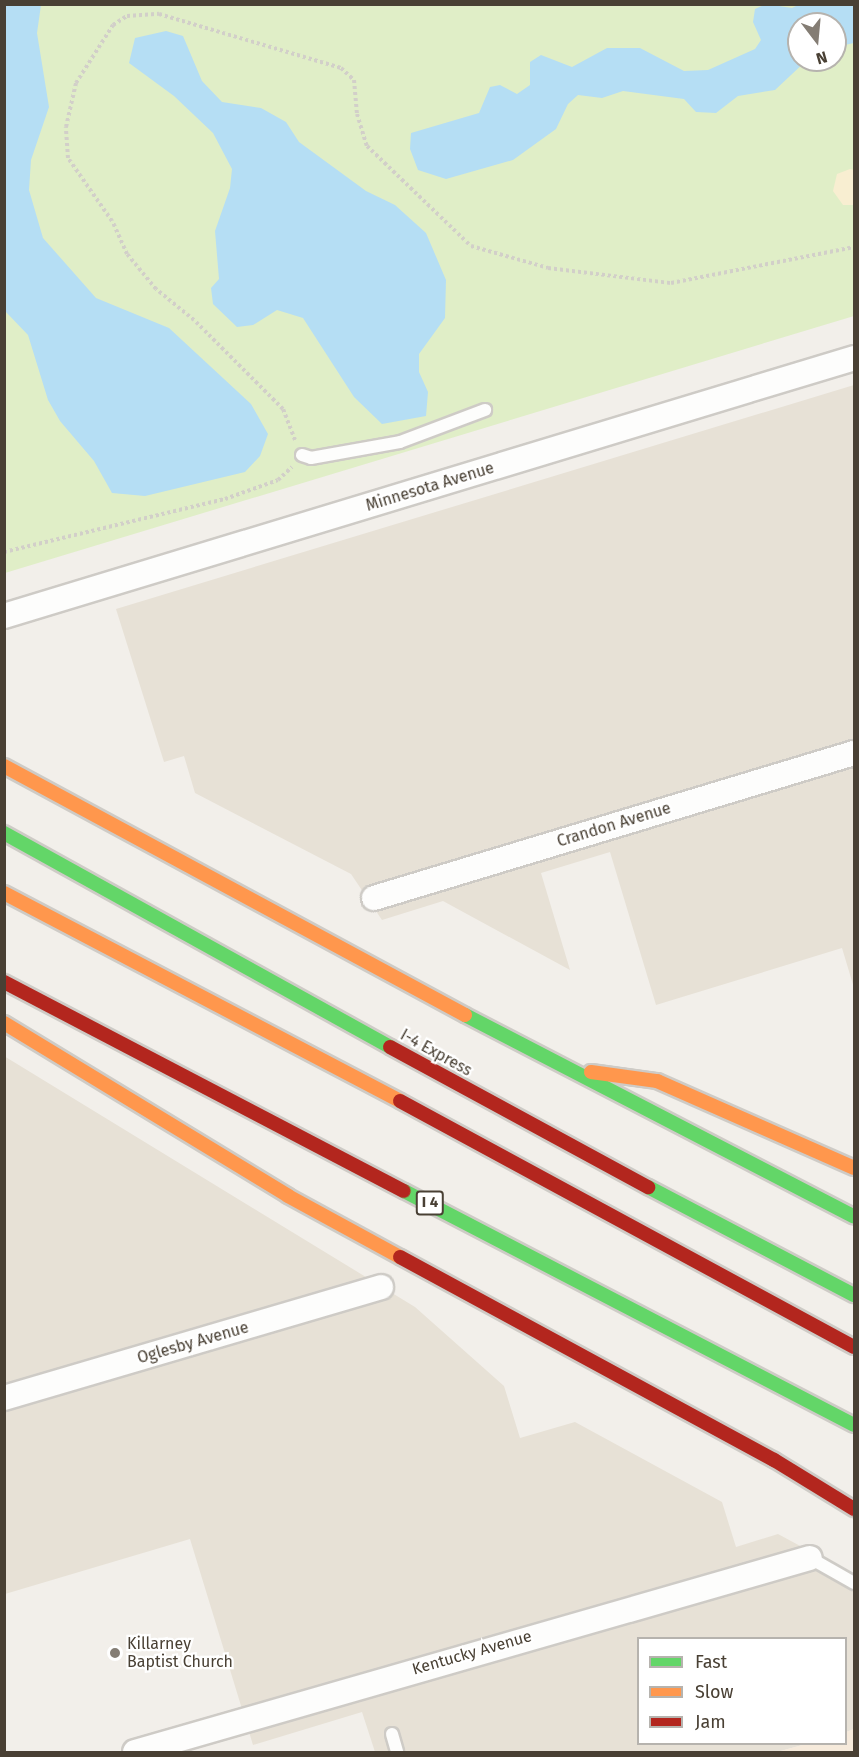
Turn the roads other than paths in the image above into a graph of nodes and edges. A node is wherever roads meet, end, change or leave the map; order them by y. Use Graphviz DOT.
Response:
graph roads {
  1 [pos="855,358"];
  2 [pos="485,410"];
  3 [pos="302,456"];
  4 [pos="4,616"];
  5 [pos="855,753"];
  6 [pos="4,766"];
  7 [pos="4,833"];
  8 [pos="4,893"];
  9 [pos="374,898"];
  10 [pos="4,982"];
  11 [pos="4,1023"];
  12 [pos="565,1069"];
  13 [pos="855,1168"];
  14 [pos="855,1217"];
  15 [pos="381,1287"];
  16 [pos="855,1295"];
  17 [pos="855,1347"];
  18 [pos="4,1398"];
  19 [pos="855,1425"];
  20 [pos="855,1509"];
  21 [pos="810,1558"];
  22 [pos="855,1583"];
  23 [pos="392,1734"];
  24 [pos="135,1752"];
  25 [pos="397,1752"];
  1 -- 4 [label="street, Minnesota Avenue"];
  2 -- 3 [label="lane"];
  5 -- 9 [label="street, Crandon Avenue"];
  6 -- 12 [label="highway"];
  7 -- 16 [label="highway, I-4 Express"];
  8 -- 17 [label="highway"];
  10 -- 19 [label="highway, I 4"];
  11 -- 20 [label="highway"];
  12 -- 13 [label="highway"];
  12 -- 14 [label="highway"];
  15 -- 18 [label="street, Oglesby Avenue"];
  21 -- 22 [label="lane"];
  21 -- 24 [label="street, Kentucky Avenue"];
  23 -- 25 [label="lane"];
}
